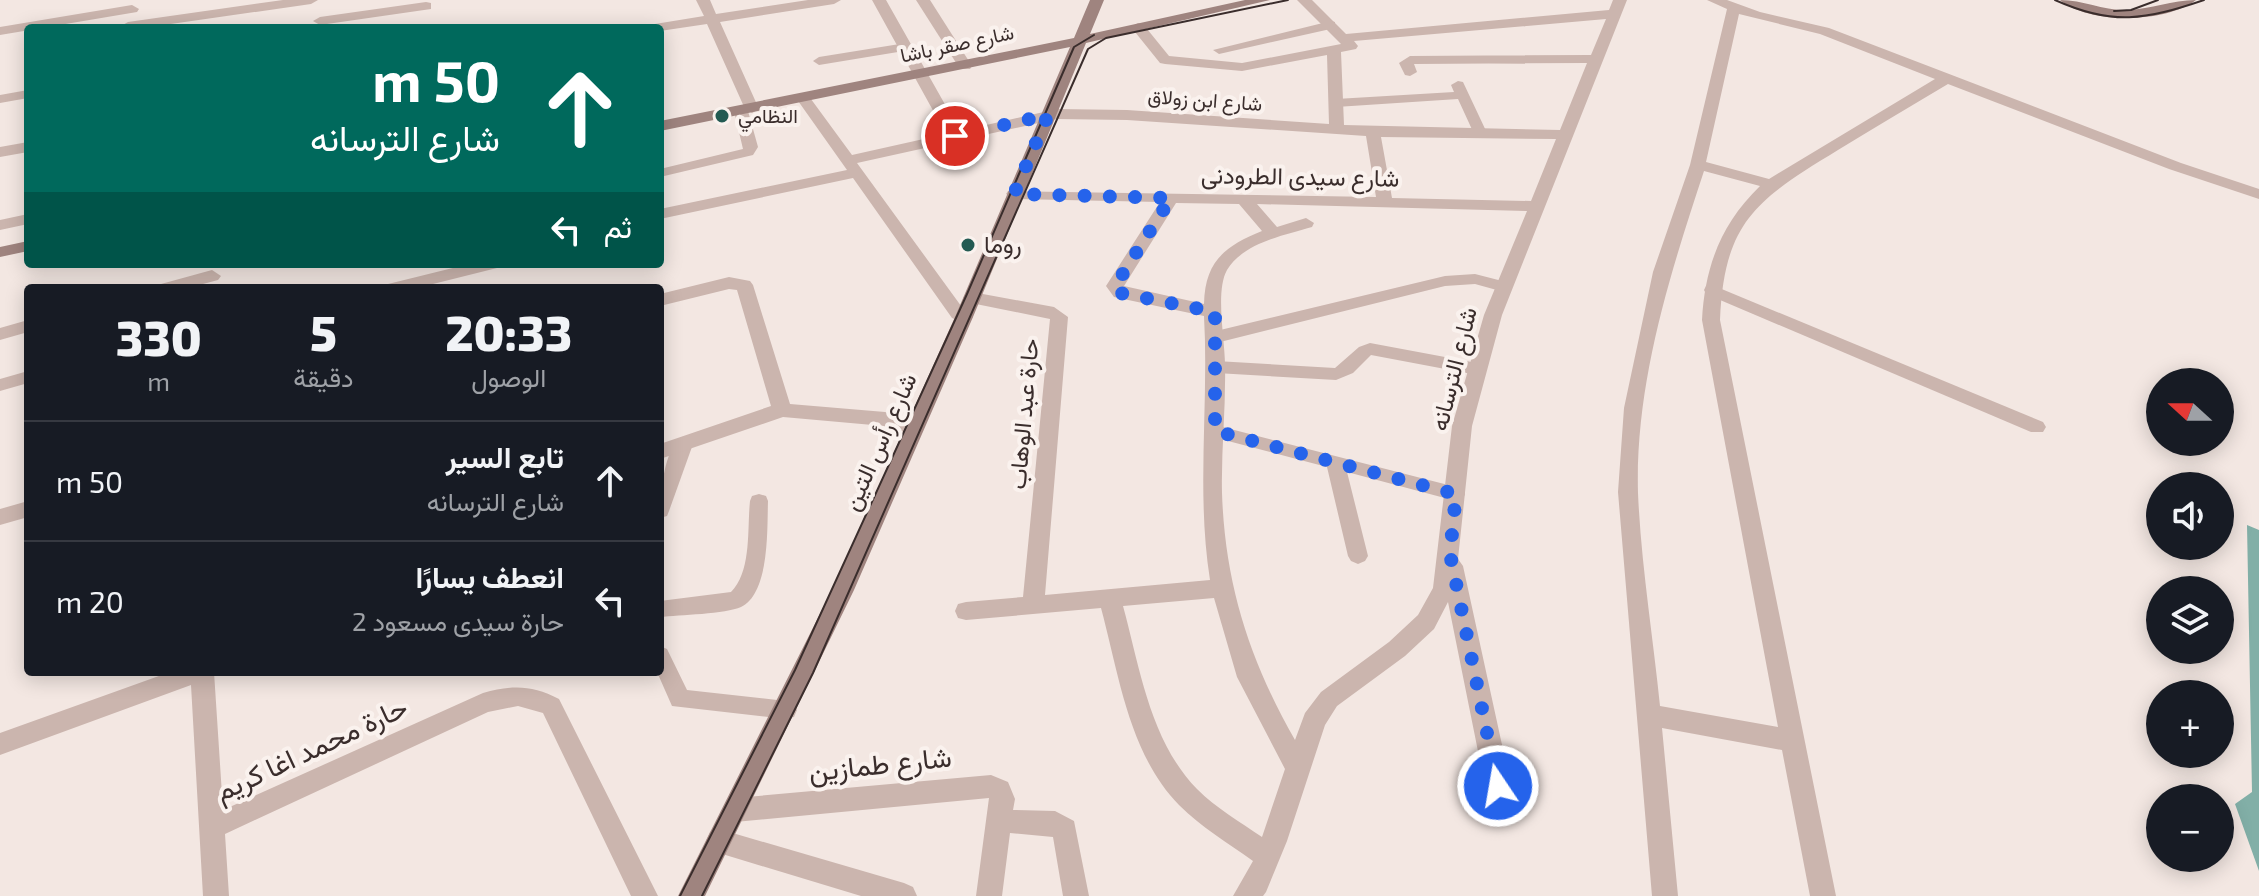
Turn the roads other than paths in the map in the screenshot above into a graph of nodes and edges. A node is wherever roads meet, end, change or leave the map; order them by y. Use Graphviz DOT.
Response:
graph roads {
  1 [pos="311,0"];
  2 [pos="331,0"];
  3 [pos="703,0"];
  4 [pos="834,0"];
  5 [pos="879,0"];
  6 [pos="923,0"];
  7 [pos="1097,0"];
  8 [pos="1263,0"];
  9 [pos="1304,0"];
  10 [pos="1714,0"];
  11 [pos="2067,0"];
  12 [pos="2189,0"];
  13 [pos="803,2"];
  14 [pos="134,4"];
  15 [pos="1617,7"];
  16 [pos="426,8"];
  17 [pos="1734,8"];
  18 [pos="711,18"];
  19 [pos="53,24"];
  20 [pos="129,24"];
  21 [pos="148,24"];
  22 [pos="318,24"];
  23 [pos="1331,25"];
  24 [pos="664,26"];
  25 [pos="1138,27"];
  26 [pos="24,28"];
  27 [pos="1435,30"];
  28 [pos="0,31"];
  29 [pos="1082,39"];
  30 [pos="1339,44"];
  31 [pos="906,47"];
  32 [pos="1219,50"];
  33 [pos="1596,59"];
  34 [pos="1454,60"];
  35 [pos="819,61"];
  36 [pos="965,66"];
  37 [pos="1410,72"];
  38 [pos="921,75"];
  39 [pos="1945,79"];
  40 [pos="24,91"];
  41 [pos="803,98"];
  42 [pos="0,99"];
  43 [pos="1336,103"];
  44 [pos="746,110"];
  45 [pos="1048,115"];
  46 [pos="664,125"];
  47 [pos="1337,130"];
  48 [pos="1373,132"];
  49 [pos="1480,133"];
  50 [pos="1564,135"];
  51 [pos="955,136"];
  52 [pos="24,148"];
  53 [pos="0,152"];
  54 [pos="1698,165"];
  55 [pos="852,166"];
  56 [pos="664,172"];
  57 [pos="1771,184"];
  58 [pos="1014,194"];
  59 [pos="2259,194"];
  60 [pos="1171,198"];
  61 [pos="1244,200"];
  62 [pos="1385,203"];
  63 [pos="1536,206"];
  64 [pos="664,213"];
  65 [pos="24,220"];
  66 [pos="1306,223"];
  67 [pos="0,225"];
  68 [pos="1274,234"];
  69 [pos="24,247"];
  70 [pos="0,252"];
  71 [pos="475,268"];
  72 [pos="211,276"];
  73 [pos="182,284"];
  74 [pos="410,284"];
  75 [pos="1504,287"];
  76 [pos="1712,290"];
  77 [pos="664,299"];
  78 [pos="968,308"];
  79 [pos="1215,312"];
  80 [pos="24,327"];
  81 [pos="0,334"];
  82 [pos="1216,337"];
  83 [pos="1216,367"];
  84 [pos="1477,369"];
  85 [pos="24,378"];
  86 [pos="0,385"];
  87 [pos="782,410"];
  88 [pos="2037,427"];
  89 [pos="914,428"];
  90 [pos="1215,431"];
  91 [pos="684,444"];
  92 [pos="664,451"];
  93 [pos="1335,462"];
  94 [pos="1456,494"];
  95 [pos="664,500"];
  96 [pos="759,501"];
  97 [pos="24,510"];
  98 [pos="0,517"];
  99 [pos="1450,554"];
  100 [pos="1358,556"];
  101 [pos="1225,588"];
  102 [pos="1110,598"];
  103 [pos="1033,605"];
  104 [pos="664,609"];
  105 [pos="966,611"];
  106 [pos="664,664"];
  107 [pos="189,676"];
  108 [pos="200,676"];
  109 [pos="786,710"];
  110 [pos="1649,715"];
  111 [pos="1795,741"];
  112 [pos="0,744"];
  113 [pos="1298,769"];
  114 [pos="1498,786"];
  115 [pos="735,810"];
  116 [pos="999,821"];
  117 [pos="211,828"];
  118 [pos="719,841"];
  119 [pos="1268,856"];
  120 [pos="901,895"];
  121 [pos="216,896"];
  122 [pos="645,896"];
  123 [pos="691,896"];
  124 [pos="989,896"];
  125 [pos="1076,896"];
  126 [pos="1246,896"];
  127 [pos="1665,896"];
  128 [pos="1823,896"];
  1 -- 21 [label="street"];
  2 -- 22 [label="street"];
  3 -- 18 [label="street"];
  4 -- 13 [label="street"];
  5 -- 31 [label="street"];
  6 -- 36 [label="street"];
  7 -- 29 [label="street, شارع رأس التين"];
  8 -- 25 [label="street, شارع صقر باشا"];
  9 -- 23 [label="street"];
  10 -- 17 [label="street"];
  11 -- 12 [label="street"];
  13 -- 18 [label="street"];
  14 -- 19 [label="street"];
  14 -- 20 [label="street"];
  15 -- 27 [label="street"];
  15 -- 33 [label="street, شارع الترسانه"];
  16 -- 22 [label="street"];
  17 -- 39 [label="street"];
  17 -- 54 [label="street"];
  18 -- 24 [label="street"];
  18 -- 44 [label="street"];
  23 -- 30 [label="street"];
  23 -- 32 [label="lane"];
  25 -- 29 [label="street, شارع صقر باشا"];
  25 -- 30 [label="street"];
  26 -- 28 [label="street"];
  27 -- 30 [label="street"];
  27 -- 34 [label="street"];
  29 -- 36 [label="street, شارع صقر باشا"];
  29 -- 45 [label="street, شارع رأس التين"];
  30 -- 43 [label="street"];
  31 -- 35 [label="lane"];
  31 -- 38 [label="street"];
  33 -- 34 [label="street"];
  33 -- 50 [label="street, شارع الترسانه"];
  34 -- 37 [label="street"];
  36 -- 38 [label="street, شارع صقر باشا"];
  38 -- 41 [label="street, شارع صقر باشا"];
  38 -- 51 [label="street"];
  39 -- 57 [label="street"];
  39 -- 59 [label="street"];
  40 -- 42 [label="street"];
  41 -- 44 [label="street, شارع صقر باشا"];
  41 -- 55 [label="street"];
  43 -- 47 [label="street"];
  43 -- 49 [label="lane"];
  44 -- 46 [label="street, شارع صقر باشا"];
  44 -- 56 [label="lane"];
  45 -- 47 [label="street, شارع ابن زولاق"];
  45 -- 51 [label="street, شارع ابن زولاق"];
  45 -- 58 [label="street, شارع رأس التين"];
  47 -- 48 [label="street, شارع ابن زولاق"];
  48 -- 49 [label="street, شارع ابن زولاق"];
  48 -- 62 [label="street"];
  49 -- 50 [label="street, شارع ابن زولاق"];
  50 -- 63 [label="street, شارع الترسانه"];
  51 -- 55 [label="street, شارع ابن زولاق"];
  52 -- 53 [label="street"];
  54 -- 57 [label="street"];
  54 -- 110 [label="street"];
  55 -- 64 [label="street, شارع ابن زولاق"];
  55 -- 78 [label="street"];
  57 -- 76 [label="street"];
  58 -- 60 [label="street, شارع سيدى الطرودنى"];
  58 -- 78 [label="street, شارع رأس التين"];
  60 -- 61 [label="street, شارع سيدى الطرودنى"];
  60 -- 79 [label="street"];
  61 -- 62 [label="street, شارع سيدى الطرودنى"];
  61 -- 68 [label="street"];
  62 -- 63 [label="street, شارع سيدى الطرودنى"];
  63 -- 75 [label="street, شارع الترسانه"];
  65 -- 67 [label="street"];
  66 -- 68 [label="street"];
  68 -- 79 [label="street"];
  69 -- 70 [label="street"];
  71 -- 74 [label="street"];
  72 -- 73 [label="street"];
  75 -- 82 [label="lane"];
  75 -- 84 [label="street, شارع الترسانه"];
  76 -- 88 [label="lane"];
  76 -- 111 [label="street"];
  77 -- 87 [label="street"];
  78 -- 89 [label="street, شارع رأس التين"];
  78 -- 103 [label="street, حارة عبد الوهاب"];
  79 -- 82 [label="street"];
  80 -- 81 [label="street"];
  82 -- 83 [label="street"];
  83 -- 84 [label="lane"];
  83 -- 90 [label="street"];
  84 -- 94 [label="street, شارع الترسانه"];
  85 -- 86 [label="lane"];
  87 -- 89 [label="street"];
  87 -- 91 [label="street"];
  89 -- 109 [label="street, شارع رأس التين"];
  90 -- 93 [label="lane"];
  90 -- 101 [label="street"];
  91 -- 92 [label="street"];
  91 -- 95 [label="lane"];
  93 -- 94 [label="lane"];
  93 -- 100 [label="lane"];
  94 -- 99 [label="street, شارع الترسانه"];
  96 -- 104 [label="lane"];
  97 -- 98 [label="street"];
  99 -- 113 [label="street, شارع الترسانه"];
  99 -- 114 [label="street"];
  101 -- 102 [label="street"];
  101 -- 113 [label="street"];
  102 -- 103 [label="street"];
  102 -- 119 [label="street"];
  103 -- 105 [label="street"];
  106 -- 109 [label="lane"];
  107 -- 112 [label="street"];
  108 -- 117 [label="street"];
  109 -- 115 [label="street, شارع رأس التين"];
  110 -- 111 [label="street"];
  110 -- 127 [label="street"];
  111 -- 128 [label="street"];
  113 -- 119 [label="street, شارع الترسانه"];
  115 -- 116 [label="street, شارع طمازين"];
  115 -- 118 [label="street, شارع رأس التين"];
  116 -- 124 [label="street, شارع طمازين"];
  116 -- 125 [label="street"];
  117 -- 121 [label="street"];
  117 -- 122 [label="street, حارة محمد اغا كريم"];
  118 -- 120 [label="street"];
  118 -- 123 [label="street, شارع رأس التين"];
  119 -- 126 [label="street, شارع الترسانه"];
}
